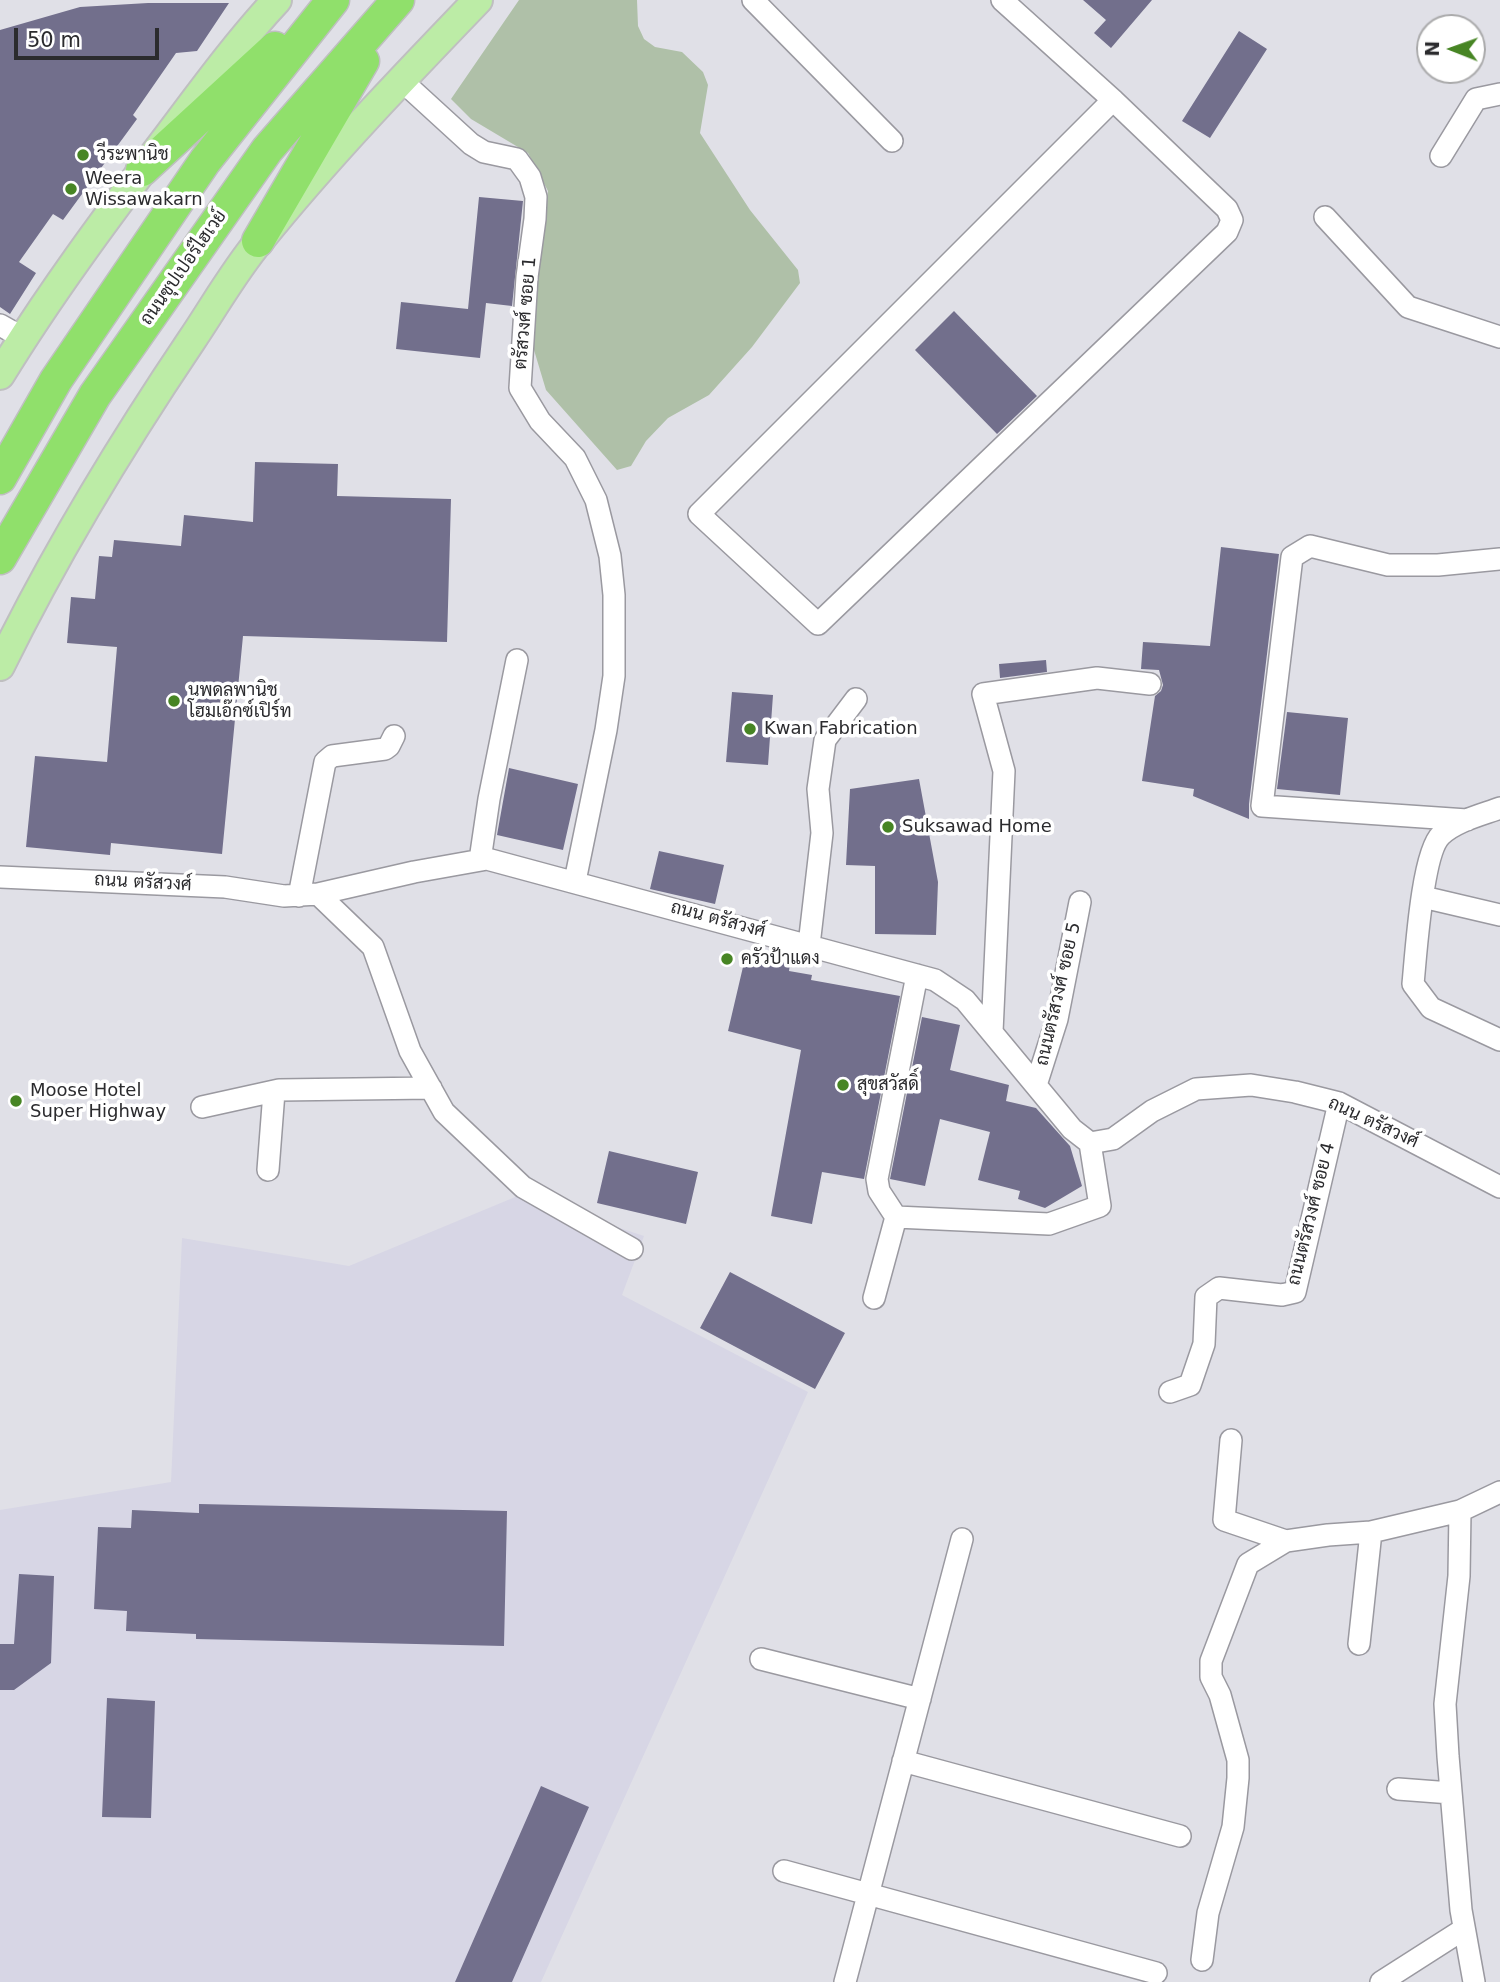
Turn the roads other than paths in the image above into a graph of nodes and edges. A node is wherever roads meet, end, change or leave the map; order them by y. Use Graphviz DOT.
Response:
graph roads {
  1 [pos="277,0"];
  2 [pos="328,0"];
  3 [pos="333,0"];
  4 [pos="399,0"];
  5 [pos="478,0"];
  6 [pos="753,0"];
  7 [pos="1002,0"];
  8 [pos="401,80"];
  9 [pos="1500,94"];
  10 [pos="1113,100"];
  11 [pos="892,141"];
  12 [pos="1441,156"];
  13 [pos="142,170"];
  14 [pos="1325,217"];
  15 [pos="258,241"];
  16 [pos="11,331"];
  17 [pos="1500,337"];
  18 [pos="0,375"];
  19 [pos="0,478"];
  20 [pos="0,558"];
  21 [pos="1500,559"];
  22 [pos="517,660"];
  23 [pos="0,666"];
  24 [pos="1150,684"];
  25 [pos="856,699"];
  26 [pos="394,736"];
  27 [pos="1500,808"];
  28 [pos="1466,820"];
  29 [pos="480,860"];
  30 [pos="0,877"];
  31 [pos="575,881"];
  32 [pos="308,895"];
  33 [pos="1423,897"];
  34 [pos="1080,902"];
  35 [pos="1500,915"];
  36 [pos="809,945"];
  37 [pos="917,975"];
  38 [pos="992,1032"];
  39 [pos="1500,1040"];
  40 [pos="1036,1085"];
  41 [pos="431,1088"];
  42 [pos="274,1092"];
  43 [pos="1339,1103"];
  44 [pos="202,1107"];
  45 [pos="1090,1143"];
  46 [pos="268,1170"];
  47 [pos="1500,1187"];
  48 [pos="896,1217"];
  49 [pos="632,1249"];
  50 [pos="874,1298"];
  51 [pos="1170,1392"];
  52 [pos="1231,1440"];
  53 [pos="1500,1492"];
  54 [pos="1460,1511"];
  55 [pos="1371,1532"];
  56 [pos="962,1539"];
  57 [pos="1286,1541"];
  58 [pos="1359,1644"];
  59 [pos="761,1659"];
  60 [pos="920,1699"];
  61 [pos="903,1761"];
  62 [pos="1398,1789"];
  63 [pos="1451,1793"];
  64 [pos="1180,1836"];
  65 [pos="784,1871"];
  66 [pos="868,1894"];
  67 [pos="1464,1929"];
  68 [pos="1202,1960"];
  69 [pos="1156,1973"];
  70 [pos="1390,1979"];
  71 [pos="845,1982"];
  72 [pos="1474,1982"];
  1 -- 13 [label="main road"];
  2 -- 13 [label="highway"];
  3 -- 19 [label="highway"];
  4 -- 15 [label="highway"];
  4 -- 20 [label="highway, ถนนซุปเปอร์ไฮเวย์"];
  5 -- 8 [label="main road"];
  6 -- 11 [label="street"];
  7 -- 10 [label="street"];
  8 -- 15 [label="main road"];
  8 -- 31 [label="street, ตรัสวงศ์ ซอย 1"];
  9 -- 12 [label="street"];
  10 -- 10 [label="street"];
  13 -- 16 [label="main road"];
  14 -- 17 [label="street"];
  15 -- 23 [label="main road"];
  16 -- 18 [label="main road"];
  21 -- 28 [label="street"];
  22 -- 29 [label="street"];
  24 -- 38 [label="street"];
  25 -- 36 [label="street"];
  26 -- 32 [label="street"];
  27 -- 28 [label="street"];
  28 -- 33 [label="street"];
  29 -- 31 [label="street, ถนน ตรัสวงศ์"];
  29 -- 32 [label="street, ถนน ตรัสวงศ์"];
  30 -- 32 [label="street, ถนน ตรัสวงศ์"];
  31 -- 36 [label="street, ถนน ตรัสวงศ์"];
  32 -- 41 [label="street"];
  33 -- 35 [label="street"];
  33 -- 39 [label="street"];
  34 -- 40 [label="street, ถนนตรัสวงศ์ ซอย 5"];
  36 -- 37 [label="street, ถนน ตรัสวงศ์"];
  37 -- 38 [label="street, ถนน ตรัสวงศ์"];
  37 -- 48 [label="street"];
  38 -- 40 [label="street, ถนน ตรัสวงศ์"];
  40 -- 45 [label="street, ถนน ตรัสวงศ์"];
  41 -- 42 [label="street"];
  41 -- 49 [label="street"];
  42 -- 44 [label="street"];
  42 -- 46 [label="street"];
  43 -- 45 [label="street, ถนน ตรัสวงศ์"];
  43 -- 47 [label="street, ถนน ตรัสวงศ์"];
  43 -- 51 [label="street, ถนนตรัสวงศ์ ซอย 4"];
  45 -- 48 [label="street"];
  48 -- 50 [label="street"];
  52 -- 57 [label="street"];
  53 -- 54 [label="street"];
  54 -- 55 [label="street"];
  54 -- 63 [label="street"];
  55 -- 57 [label="street"];
  55 -- 58 [label="street"];
  56 -- 60 [label="street"];
  57 -- 68 [label="street"];
  59 -- 60 [label="street"];
  60 -- 61 [label="street"];
  61 -- 64 [label="street"];
  61 -- 66 [label="street"];
  62 -- 63 [label="street"];
  63 -- 67 [label="street"];
  65 -- 66 [label="street"];
  66 -- 69 [label="street"];
  66 -- 71 [label="street"];
  67 -- 70 [label="street"];
  67 -- 72 [label="street"];
}
